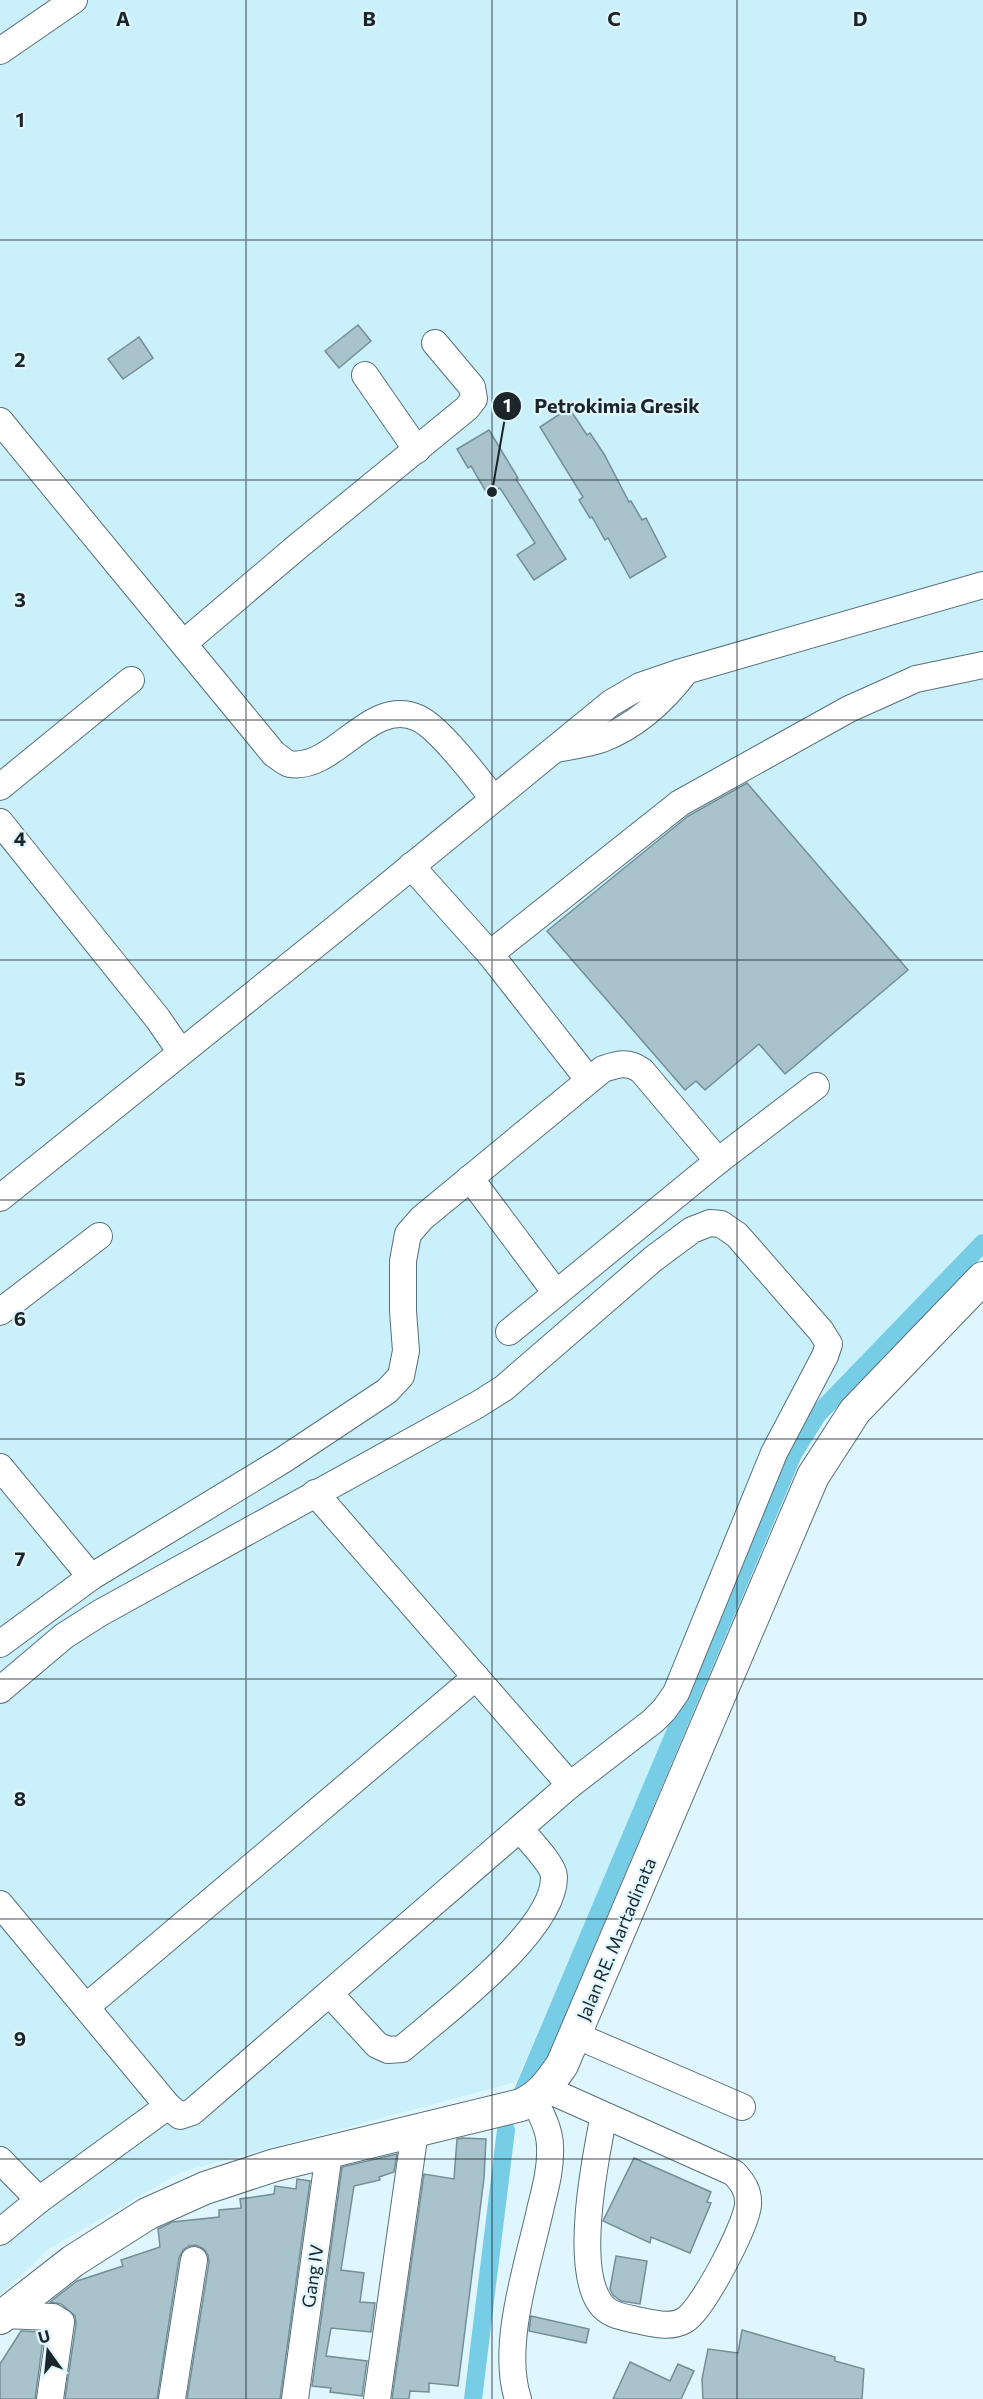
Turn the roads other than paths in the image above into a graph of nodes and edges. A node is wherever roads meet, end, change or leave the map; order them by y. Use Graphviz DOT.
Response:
graph roads {
  1 [pos="74,0"];
  2 [pos="0,51"];
  3 [pos="435,343"];
  4 [pos="365,375"];
  5 [pos="0,421"];
  6 [pos="417,450"];
  7 [pos="983,585"];
  8 [pos="184,643"];
  9 [pos="983,665"];
  10 [pos="131,680"];
  11 [pos="0,787"];
  12 [pos="493,798"];
  13 [pos="0,822"];
  14 [pos="411,866"];
  15 [pos="490,954"];
  16 [pos="180,1051"];
  17 [pos="588,1079"];
  18 [pos="816,1086"];
  19 [pos="718,1161"];
  20 [pos="470,1178"];
  21 [pos="0,1198"];
  22 [pos="99,1236"];
  23 [pos="983,1278"];
  24 [pos="556,1293"];
  25 [pos="0,1312"];
  26 [pos="509,1332"];
  27 [pos="3,1477"];
  28 [pos="315,1493"];
  29 [pos="91,1577"];
  30 [pos="0,1644"];
  31 [pos="476,1677"];
  32 [pos="0,1690"];
  33 [pos="570,1785"];
  34 [pos="520,1829"];
  35 [pos="0,1904"];
  36 [pos="330,1994"];
  37 [pos="86,2007"];
  38 [pos="575,2035"];
  39 [pos="540,2094"];
  40 [pos="168,2106"];
  41 [pos="742,2107"];
  42 [pos="604,2115"];
  43 [pos="415,2132"];
  44 [pos="329,2153"];
  45 [pos="0,2160"];
  46 [pos="39,2200"];
  47 [pos="0,2232"];
  48 [pos="194,2260"];
  49 [pos="2,2316"];
  50 [pos="50,2399"];
  51 [pos="172,2399"];
  52 [pos="295,2399"];
  53 [pos="377,2399"];
  54 [pos="518,2399"];
  1 -- 2 [label="street"];
  3 -- 6 [label="street"];
  4 -- 6 [label="street"];
  5 -- 8 [label="street"];
  6 -- 8 [label="street"];
  7 -- 12 [label="street"];
  8 -- 12 [label="street"];
  9 -- 15 [label="street"];
  10 -- 11 [label="street"];
  12 -- 14 [label="street"];
  13 -- 16 [label="street"];
  14 -- 15 [label="street"];
  14 -- 16 [label="street"];
  15 -- 17 [label="street"];
  16 -- 21 [label="street"];
  17 -- 19 [label="street"];
  17 -- 20 [label="street"];
  18 -- 19 [label="street"];
  19 -- 24 [label="street"];
  20 -- 24 [label="street"];
  20 -- 29 [label="street"];
  22 -- 25 [label="street"];
  23 -- 38 [label="main road, Jalan RE. Martadinata"];
  24 -- 26 [label="street"];
  27 -- 29 [label="street"];
  28 -- 31 [label="street"];
  28 -- 32 [label="street"];
  28 -- 33 [label="street"];
  29 -- 30 [label="street"];
  31 -- 33 [label="street"];
  31 -- 37 [label="street"];
  33 -- 34 [label="street"];
  34 -- 36 [label="street"];
  34 -- 36 [label="street"];
  35 -- 37 [label="street"];
  36 -- 40 [label="street"];
  37 -- 40 [label="street"];
  38 -- 39 [label="main road, Jalan RE. Martadinata"];
  38 -- 41 [label="street"];
  39 -- 42 [label="street"];
  39 -- 43 [label="main road"];
  39 -- 54 [label="street"];
  40 -- 46 [label="street"];
  42 -- 42 [label="street"];
  43 -- 44 [label="main road"];
  43 -- 53 [label="street"];
  44 -- 49 [label="main road"];
  44 -- 52 [label="street, Gang IV"];
  45 -- 46 [label="street"];
  46 -- 47 [label="street"];
  48 -- 51 [label="street"];
  49 -- 50 [label="street"];
}
